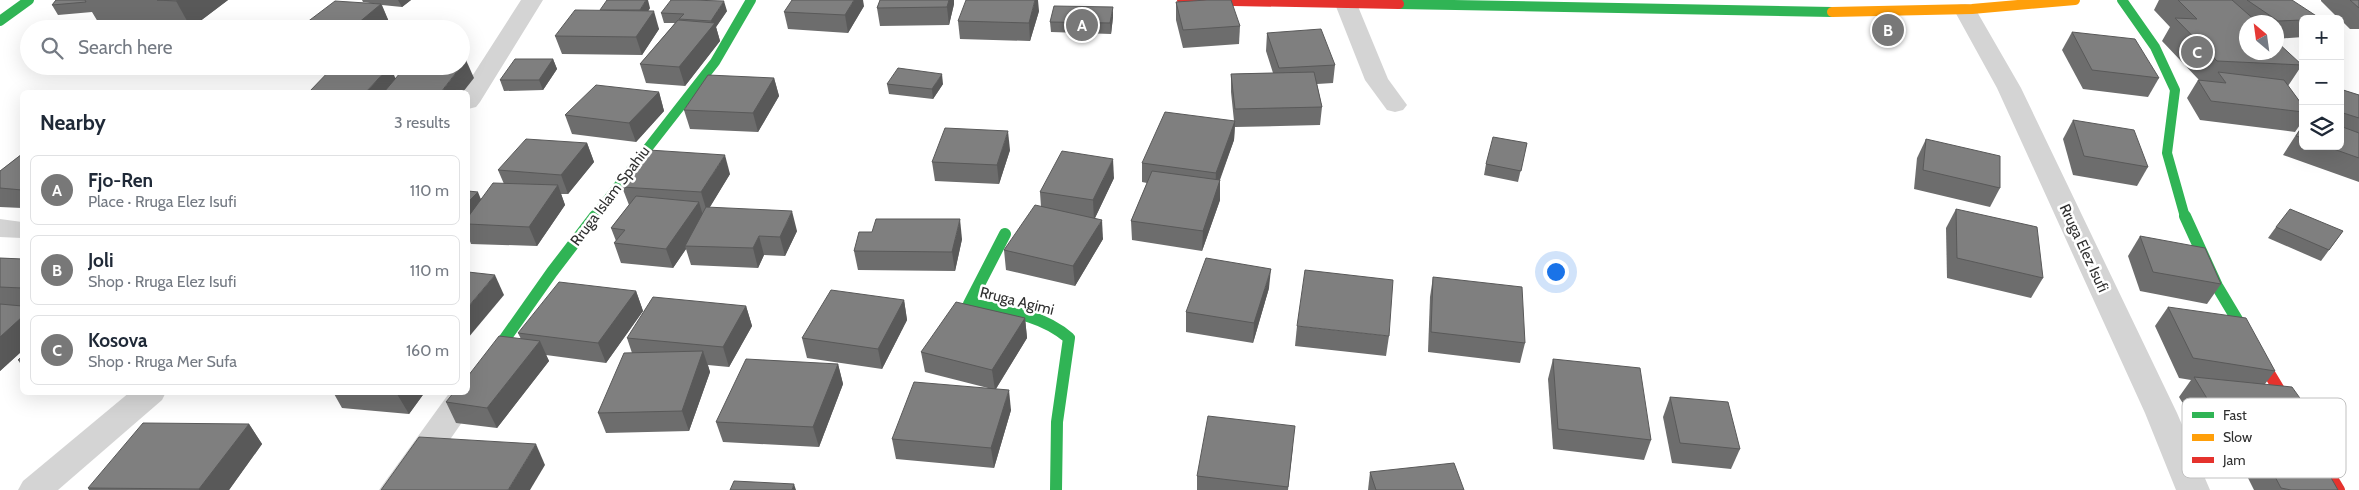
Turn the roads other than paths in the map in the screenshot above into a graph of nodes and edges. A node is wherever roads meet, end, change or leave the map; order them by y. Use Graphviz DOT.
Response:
graph roads {
  1 [pos="29,0"];
  2 [pos="532,0"];
  3 [pos="751,0"];
  4 [pos="1182,0"];
  5 [pos="2075,0"];
  6 [pos="2122,0"];
  7 [pos="1288,1"];
  8 [pos="1346,4"];
  9 [pos="1724,5"];
  10 [pos="1965,10"];
  11 [pos="0,21"];
  12 [pos="470,99"];
  13 [pos="1395,105"];
  14 [pos="0,228"];
  15 [pos="20,230"];
  16 [pos="1005,234"];
  17 [pos="470,388"];
  18 [pos="147,395"];
  19 [pos="465,395"];
  20 [pos="2284,398"];
  21 [pos="2182,464"];
  22 [pos="2188,478"];
  23 [pos="2332,478"];
  24 [pos="35,490"];
  25 [pos="396,490"];
  26 [pos="1056,490"];
  27 [pos="2193,490"];
  28 [pos="2339,490"];
  1 -- 11 [label="street"];
  2 -- 12 [label="street"];
  3 -- 17 [label="street, Rruga Islam Spahiu"];
  4 -- 7 [label="street"];
  5 -- 10 [label="street"];
  6 -- 20 [label="street"];
  7 -- 8 [label="street"];
  8 -- 9 [label="street"];
  8 -- 13 [label="street"];
  9 -- 10 [label="street"];
  10 -- 21 [label="street, Rruga Elez Isufi"];
  14 -- 15 [label="street"];
  16 -- 26 [label="street, Rruga Agimi"];
  18 -- 24 [label="street"];
  19 -- 25 [label="street, Rruga Islam Spahiu"];
  22 -- 27 [label="street, Rruga Elez Isufi"];
  23 -- 28 [label="street"];
}
